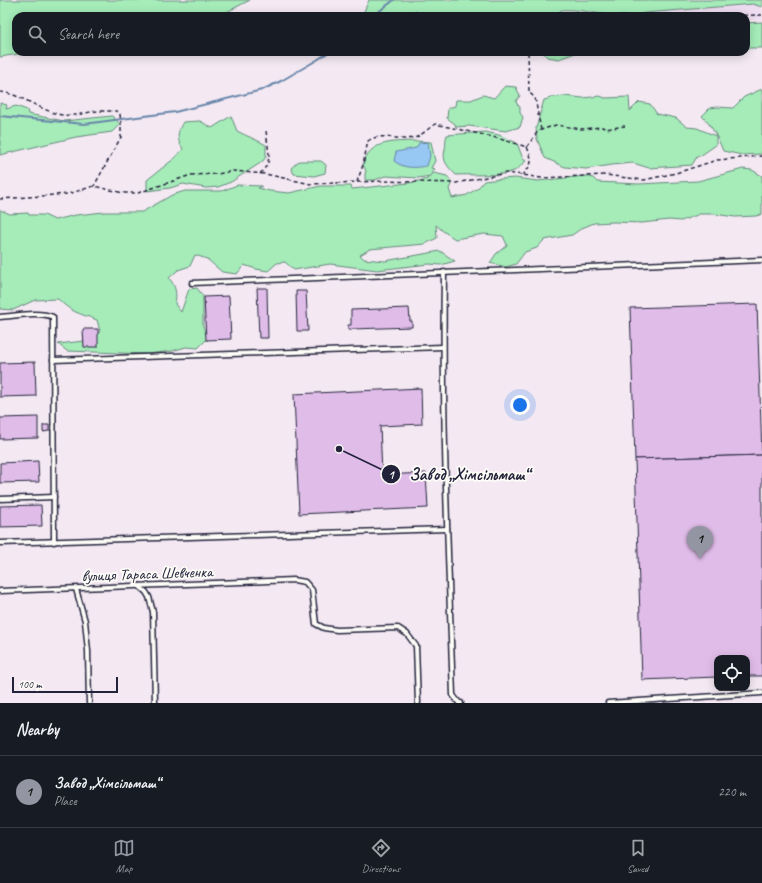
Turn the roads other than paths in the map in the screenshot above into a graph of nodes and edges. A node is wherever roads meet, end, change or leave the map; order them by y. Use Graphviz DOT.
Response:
graph roads {
  1 [pos="762,260"];
  2 [pos="444,272"];
  3 [pos="192,283"];
  4 [pos="0,317"];
  5 [pos="443,347"];
  6 [pos="53,360"];
  7 [pos="54,497"];
  8 [pos="0,499"];
  9 [pos="447,529"];
  10 [pos="54,542"];
  11 [pos="0,543"];
  12 [pos="139,586"];
  13 [pos="76,589"];
  14 [pos="0,590"];
  15 [pos="762,694"];
  16 [pos="89,703"];
  17 [pos="155,703"];
  18 [pos="418,703"];
  19 [pos="461,703"];
  20 [pos="608,703"];
  1 -- 2 [label="lane"];
  2 -- 3 [label="lane"];
  2 -- 5 [label="lane"];
  4 -- 6 [label="lane"];
  5 -- 6 [label="lane"];
  5 -- 9 [label="lane"];
  6 -- 7 [label="lane"];
  7 -- 8 [label="lane"];
  7 -- 10 [label="lane"];
  9 -- 10 [label="lane"];
  9 -- 19 [label="lane"];
  10 -- 11 [label="lane"];
  12 -- 13 [label="lane, вулиця Тараса Шевченка"];
  12 -- 17 [label="lane"];
  12 -- 18 [label="lane, вулиця Тараса Шевченка"];
  13 -- 14 [label="lane, вулиця Тараса Шевченка"];
  13 -- 16 [label="lane"];
  15 -- 20 [label="lane"];
}
